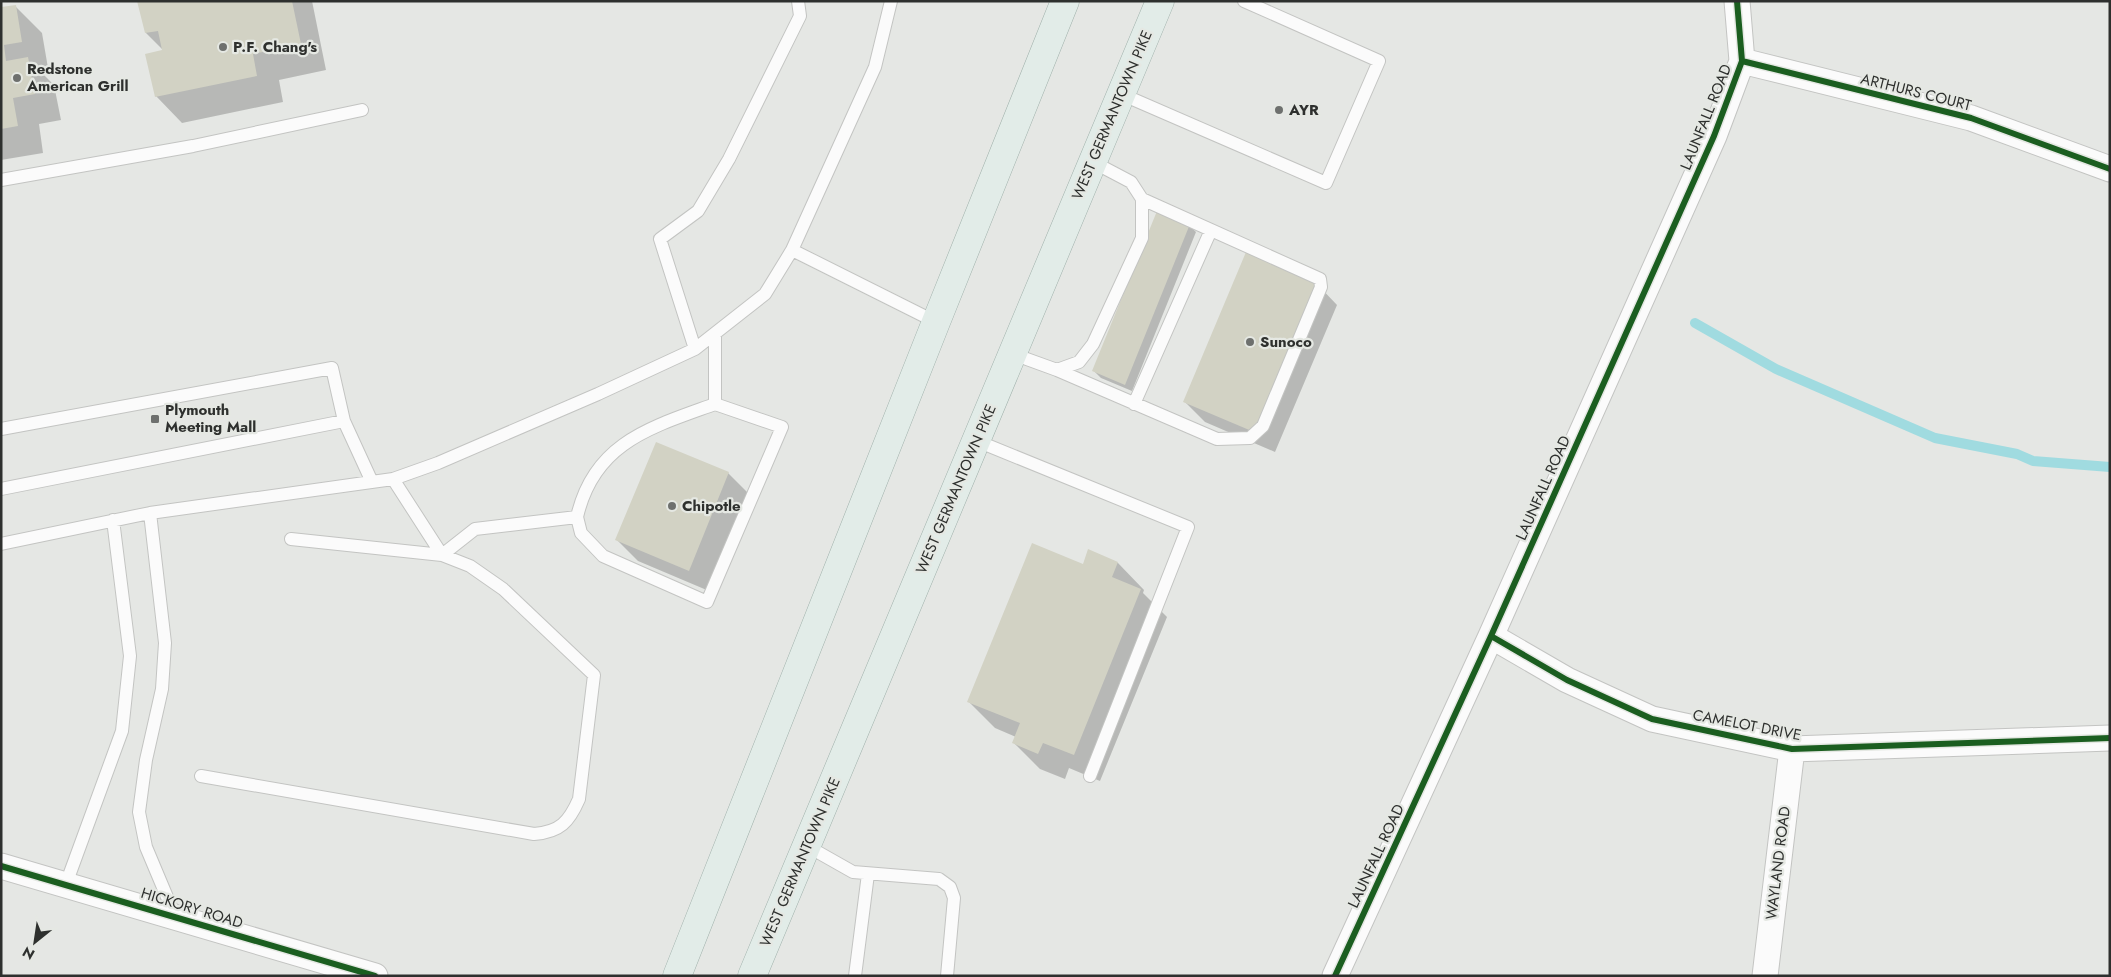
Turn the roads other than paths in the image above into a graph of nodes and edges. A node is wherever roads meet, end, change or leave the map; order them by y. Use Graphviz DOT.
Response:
graph roads {
  1 [pos="798,1"];
  2 [pos="891,1"];
  3 [pos="1065,1"];
  4 [pos="1160,1"];
  5 [pos="1244,1"];
  6 [pos="1737,1"];
  7 [pos="1742,61"];
  8 [pos="1121,94"];
  9 [pos="362,110"];
  10 [pos="1093,162"];
  11 [pos="2110,169"];
  12 [pos="1,180"];
  13 [pos="1142,198"];
  14 [pos="1211,230"];
  15 [pos="792,250"];
  16 [pos="936,322"];
  17 [pos="715,334"];
  18 [pos="695,349"];
  19 [pos="1013,354"];
  20 [pos="1057,370"];
  21 [pos="716,404"];
  22 [pos="1134,404"];
  23 [pos="344,422"];
  24 [pos="1,428"];
  25 [pos="976,441"];
  26 [pos="393,480"];
  27 [pos="372,482"];
  28 [pos="1,489"];
  29 [pos="150,514"];
  30 [pos="577,517"];
  31 [pos="113,520"];
  32 [pos="291,539"];
  33 [pos="1,544"];
  34 [pos="442,555"];
  35 [pos="1491,636"];
  36 [pos="2110,738"];
  37 [pos="1792,749"];
  38 [pos="201,776"];
  39 [pos="1090,776"];
  40 [pos="807,846"];
  41 [pos="1,866"];
  42 [pos="868,874"];
  43 [pos="66,884"];
  44 [pos="175,916"];
  45 [pos="375,976"];
  46 [pos="677,976"];
  47 [pos="752,976"];
  48 [pos="855,976"];
  49 [pos="947,976"];
  50 [pos="1335,976"];
  51 [pos="1765,976"];
  1 -- 18 [label="lane"];
  2 -- 15 [label="lane"];
  3 -- 16 [label="main road"];
  4 -- 8 [label="main road, WEST GERMANTOWN PIKE"];
  5 -- 8 [label="lane"];
  6 -- 7 [label="street, LAUNFALL ROAD"];
  7 -- 11 [label="street, ARTHURS COURT"];
  7 -- 35 [label="street, LAUNFALL ROAD"];
  8 -- 10 [label="main road, WEST GERMANTOWN PIKE"];
  9 -- 12 [label="lane"];
  10 -- 13 [label="lane"];
  10 -- 19 [label="main road, WEST GERMANTOWN PIKE"];
  13 -- 14 [label="lane"];
  13 -- 20 [label="lane"];
  14 -- 22 [label="lane"];
  14 -- 22 [label="lane"];
  15 -- 16 [label="lane"];
  15 -- 17 [label="lane"];
  16 -- 46 [label="main road"];
  17 -- 18 [label="lane"];
  17 -- 21 [label="lane"];
  18 -- 26 [label="lane"];
  19 -- 20 [label="lane"];
  19 -- 25 [label="main road, WEST GERMANTOWN PIKE"];
  20 -- 22 [label="lane"];
  21 -- 30 [label="lane"];
  21 -- 30 [label="lane"];
  23 -- 24 [label="lane"];
  23 -- 27 [label="lane"];
  23 -- 28 [label="lane"];
  25 -- 39 [label="lane"];
  25 -- 40 [label="main road, WEST GERMANTOWN PIKE"];
  26 -- 27 [label="lane"];
  26 -- 34 [label="lane"];
  27 -- 29 [label="lane"];
  29 -- 31 [label="lane"];
  29 -- 44 [label="lane"];
  30 -- 34 [label="lane"];
  31 -- 33 [label="lane"];
  31 -- 43 [label="lane"];
  32 -- 34 [label="lane"];
  34 -- 38 [label="lane"];
  35 -- 37 [label="street, CAMELOT DRIVE"];
  35 -- 50 [label="street, LAUNFALL ROAD"];
  36 -- 37 [label="street, CAMELOT DRIVE"];
  37 -- 51 [label="street, WAYLAND ROAD"];
  40 -- 42 [label="lane"];
  40 -- 47 [label="main road, WEST GERMANTOWN PIKE"];
  41 -- 43 [label="street, HICKORY ROAD"];
  42 -- 48 [label="lane"];
  42 -- 49 [label="lane"];
  43 -- 44 [label="street, HICKORY ROAD"];
  44 -- 45 [label="street, HICKORY ROAD"];
}
